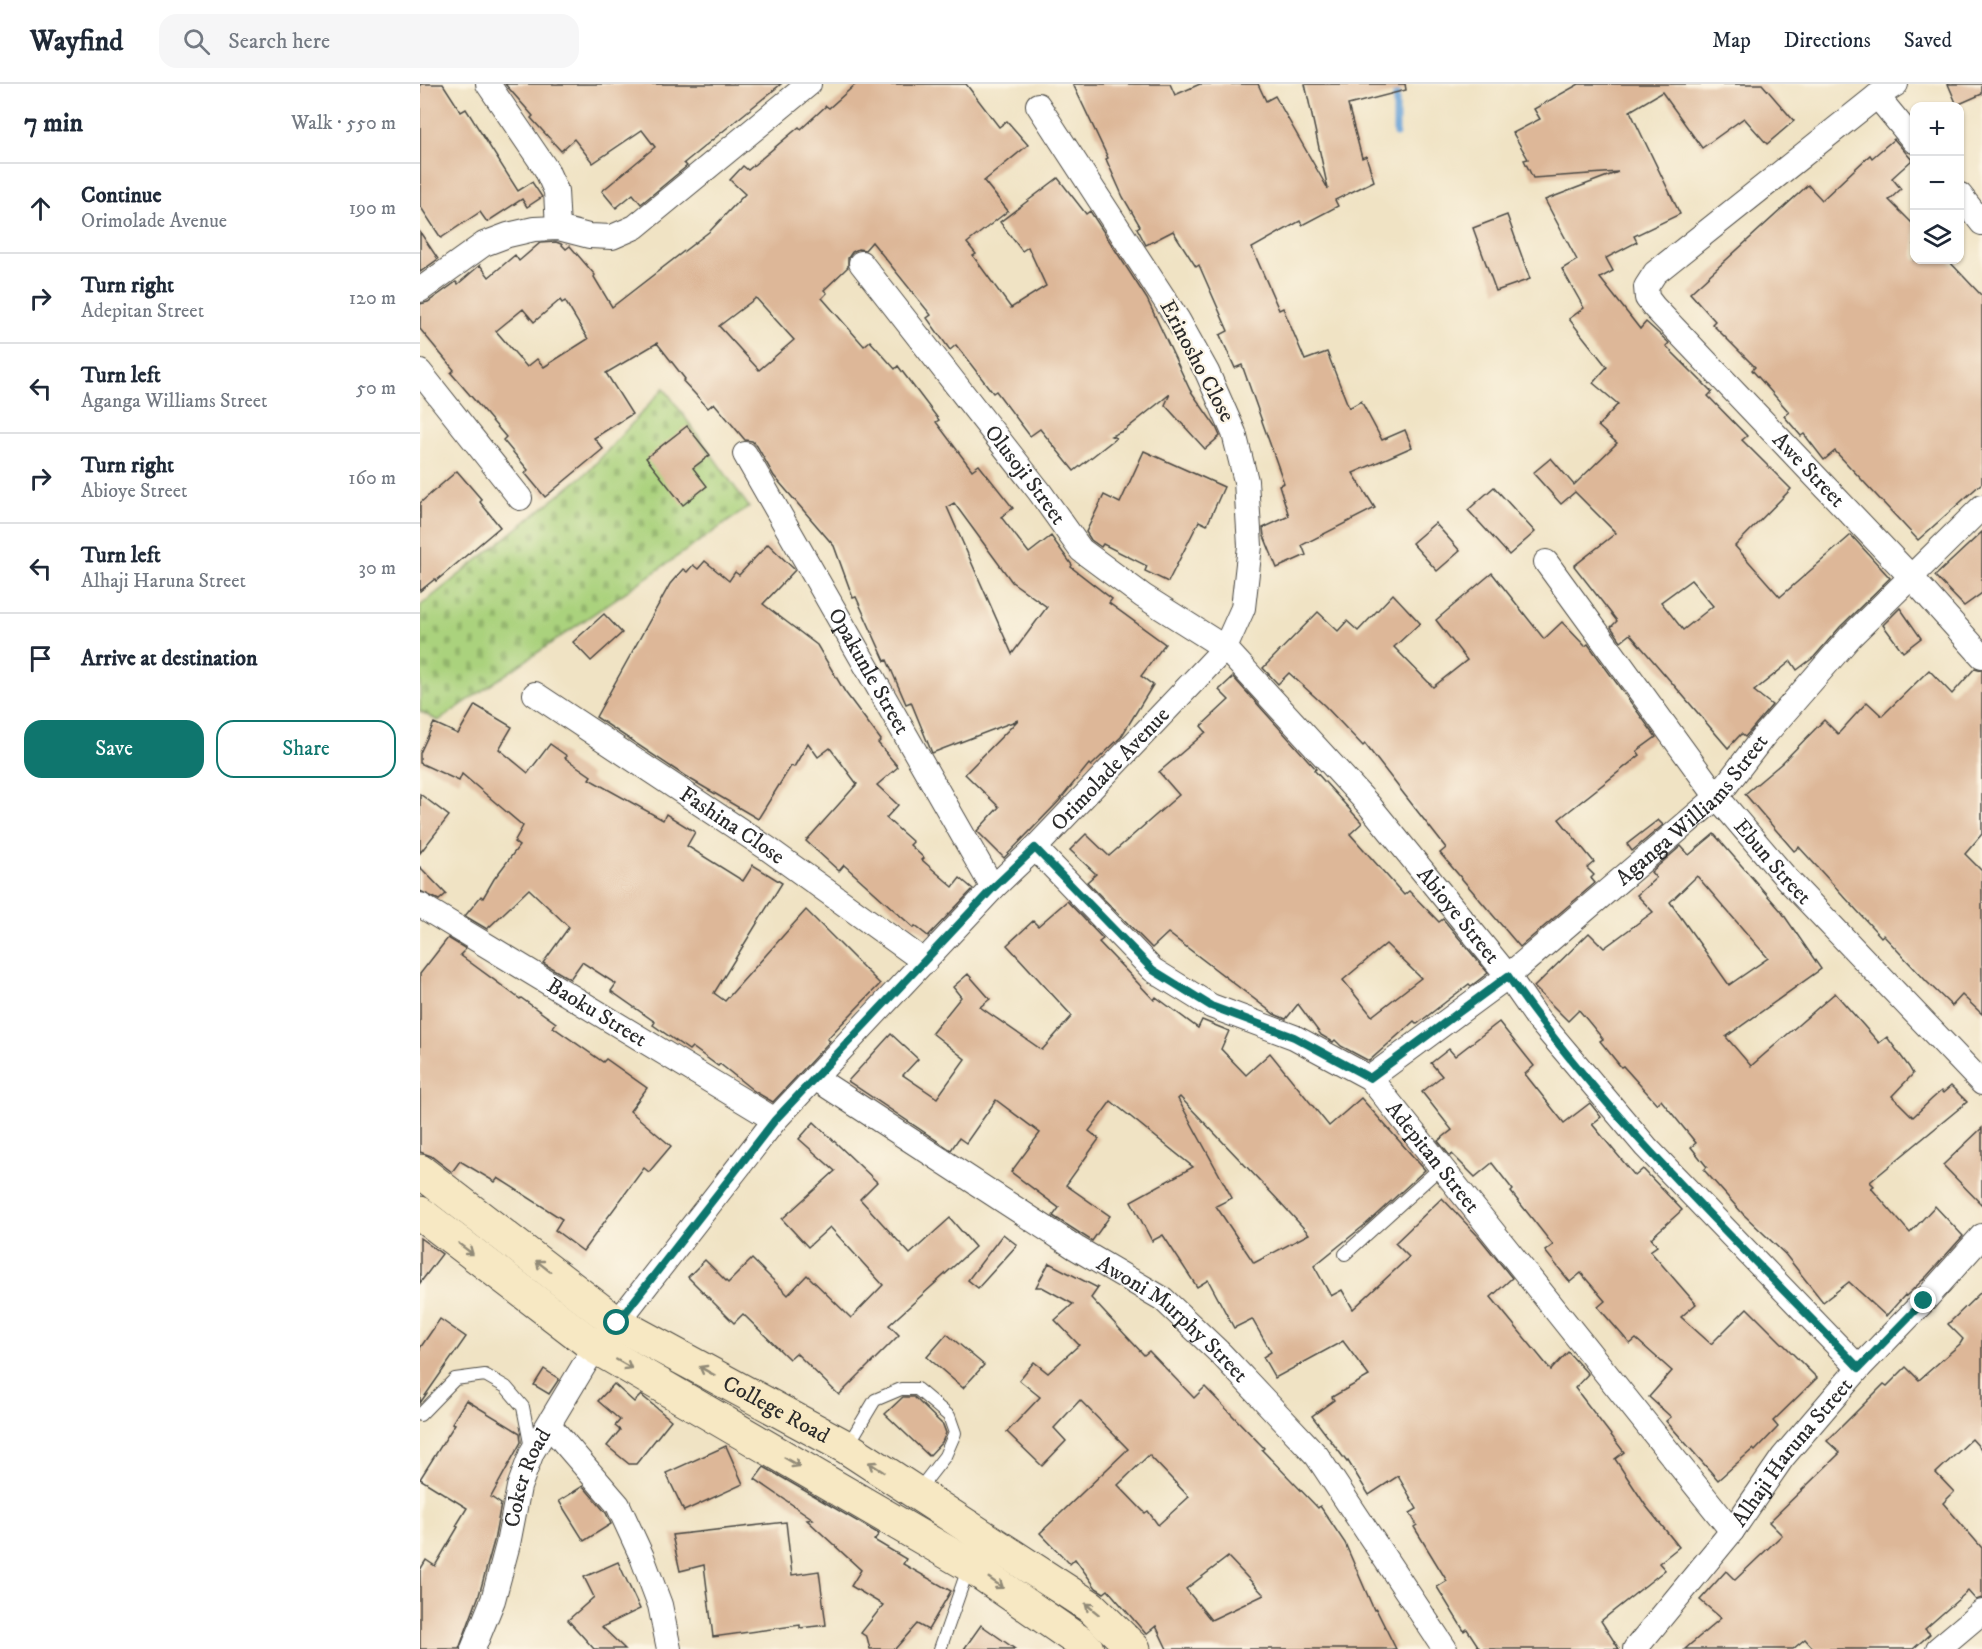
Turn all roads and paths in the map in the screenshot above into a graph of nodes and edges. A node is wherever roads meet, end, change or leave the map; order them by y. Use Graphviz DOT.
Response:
graph roads {
  1 [pos="488,84"];
  2 [pos="800,86"];
  3 [pos="1887,90"];
  4 [pos="1038,105"];
  5 [pos="1910,133"];
  6 [pos="1964,201"];
  7 [pos="1982,223"];
  8 [pos="558,228"];
  9 [pos="861,263"];
  10 [pos="420,290"];
  11 [pos="420,372"];
  12 [pos="745,454"];
  13 [pos="520,498"];
  14 [pos="1982,507"];
  15 [pos="1546,562"];
  16 [pos="1912,578"];
  17 [pos="1225,648"];
  18 [pos="1982,656"];
  19 [pos="535,694"];
  20 [pos="1718,797"];
  21 [pos="1035,848"];
  22 [pos="993,888"];
  23 [pos="420,905"];
  24 [pos="925,962"];
  25 [pos="1508,976"];
  26 [pos="815,1078"];
  27 [pos="1370,1078"];
  28 [pos="1982,1083"];
  29 [pos="775,1120"];
  30 [pos="1441,1167"];
  31 [pos="420,1171"];
  32 [pos="420,1213"];
  33 [pos="1982,1236"];
  34 [pos="1345,1254"];
  35 [pos="617,1323"];
  36 [pos="595,1347"];
  37 [pos="1859,1368"];
  38 [pos="420,1415"];
  39 [pos="549,1425"];
  40 [pos="846,1448"];
  41 [pos="532,1452"];
  42 [pos="916,1493"];
  43 [pos="1732,1531"];
  44 [pos="969,1565"];
  45 [pos="1982,1612"];
  46 [pos="473,1649"];
  47 [pos="669,1649"];
  48 [pos="940,1649"];
  49 [pos="1087,1649"];
  50 [pos="1134,1649"];
  51 [pos="1445,1649"];
  52 [pos="1635,1649"];
  53 [pos="1938,1649"];
  1 -- 8 [label="street"];
  2 -- 8 [label="street"];
  3 -- 5 [label="street"];
  3 -- 16 [label="street, Awe Street"];
  4 -- 17 [label="street, Erinosho Close"];
  6 -- 7 [label="street"];
  8 -- 10 [label="street"];
  9 -- 17 [label="street, Olusoji Street"];
  11 -- 13 [label="street"];
  12 -- 22 [label="street, Opakunle Street"];
  14 -- 16 [label="street, Aganga Williams Street"];
  15 -- 20 [label="street, Ebun Street"];
  16 -- 18 [label="street, Awe Street"];
  16 -- 20 [label="street, Aganga Williams Street"];
  17 -- 21 [label="street, Orimolade Avenue"];
  17 -- 25 [label="street, Abioye Street"];
  19 -- 24 [label="street, Fashina Close"];
  20 -- 25 [label="street, Aganga Williams Street"];
  20 -- 28 [label="street, Ebun Street"];
  21 -- 22 [label="street, Orimolade Avenue"];
  21 -- 27 [label="street, Adepitan Street"];
  22 -- 24 [label="street, Orimolade Avenue"];
  23 -- 29 [label="street, Baoku Street"];
  24 -- 26 [label="street, Orimolade Avenue"];
  25 -- 27 [label="street, Aganga Williams Street"];
  25 -- 37 [label="street, Abioye Street"];
  26 -- 29 [label="street, Orimolade Avenue"];
  26 -- 51 [label="street, Awoni Murphy Street"];
  27 -- 30 [label="street, Adepitan Street"];
  29 -- 35 [label="street, Orimolade Avenue"];
  30 -- 34 [label="lane"];
  30 -- 43 [label="street, Adepitan Street"];
  35 -- 31 [label="main road, College Road, one-way"];
  32 -- 36 [label="main road, College Road, one-way"];
  33 -- 37 [label="street, Alhaji Haruna Street"];
  35 -- 36 [label="street, Coker Road"];
  40 -- 35 [label="main road, College Road, one-way"];
  36 -- 39 [label="street, Coker Road"];
  36 -- 44 [label="main road, College Road, one-way"];
  37 -- 43 [label="street, Alhaji Haruna Street"];
  38 -- 41 [label="lane"];
  39 -- 41 [label="street, Coker Road"];
  39 -- 47 [label="street"];
  42 -- 40 [label="main road, College Road, one-way"];
  40 -- 42 [label="lane"];
  41 -- 46 [label="street, Coker Road"];
  50 -- 42 [label="main road, College Road, one-way"];
  43 -- 52 [label="street, Alhaji Haruna Street"];
  44 -- 48 [label="lane"];
  44 -- 49 [label="main road, College Road, one-way"];
  45 -- 53 [label="street"];
}
